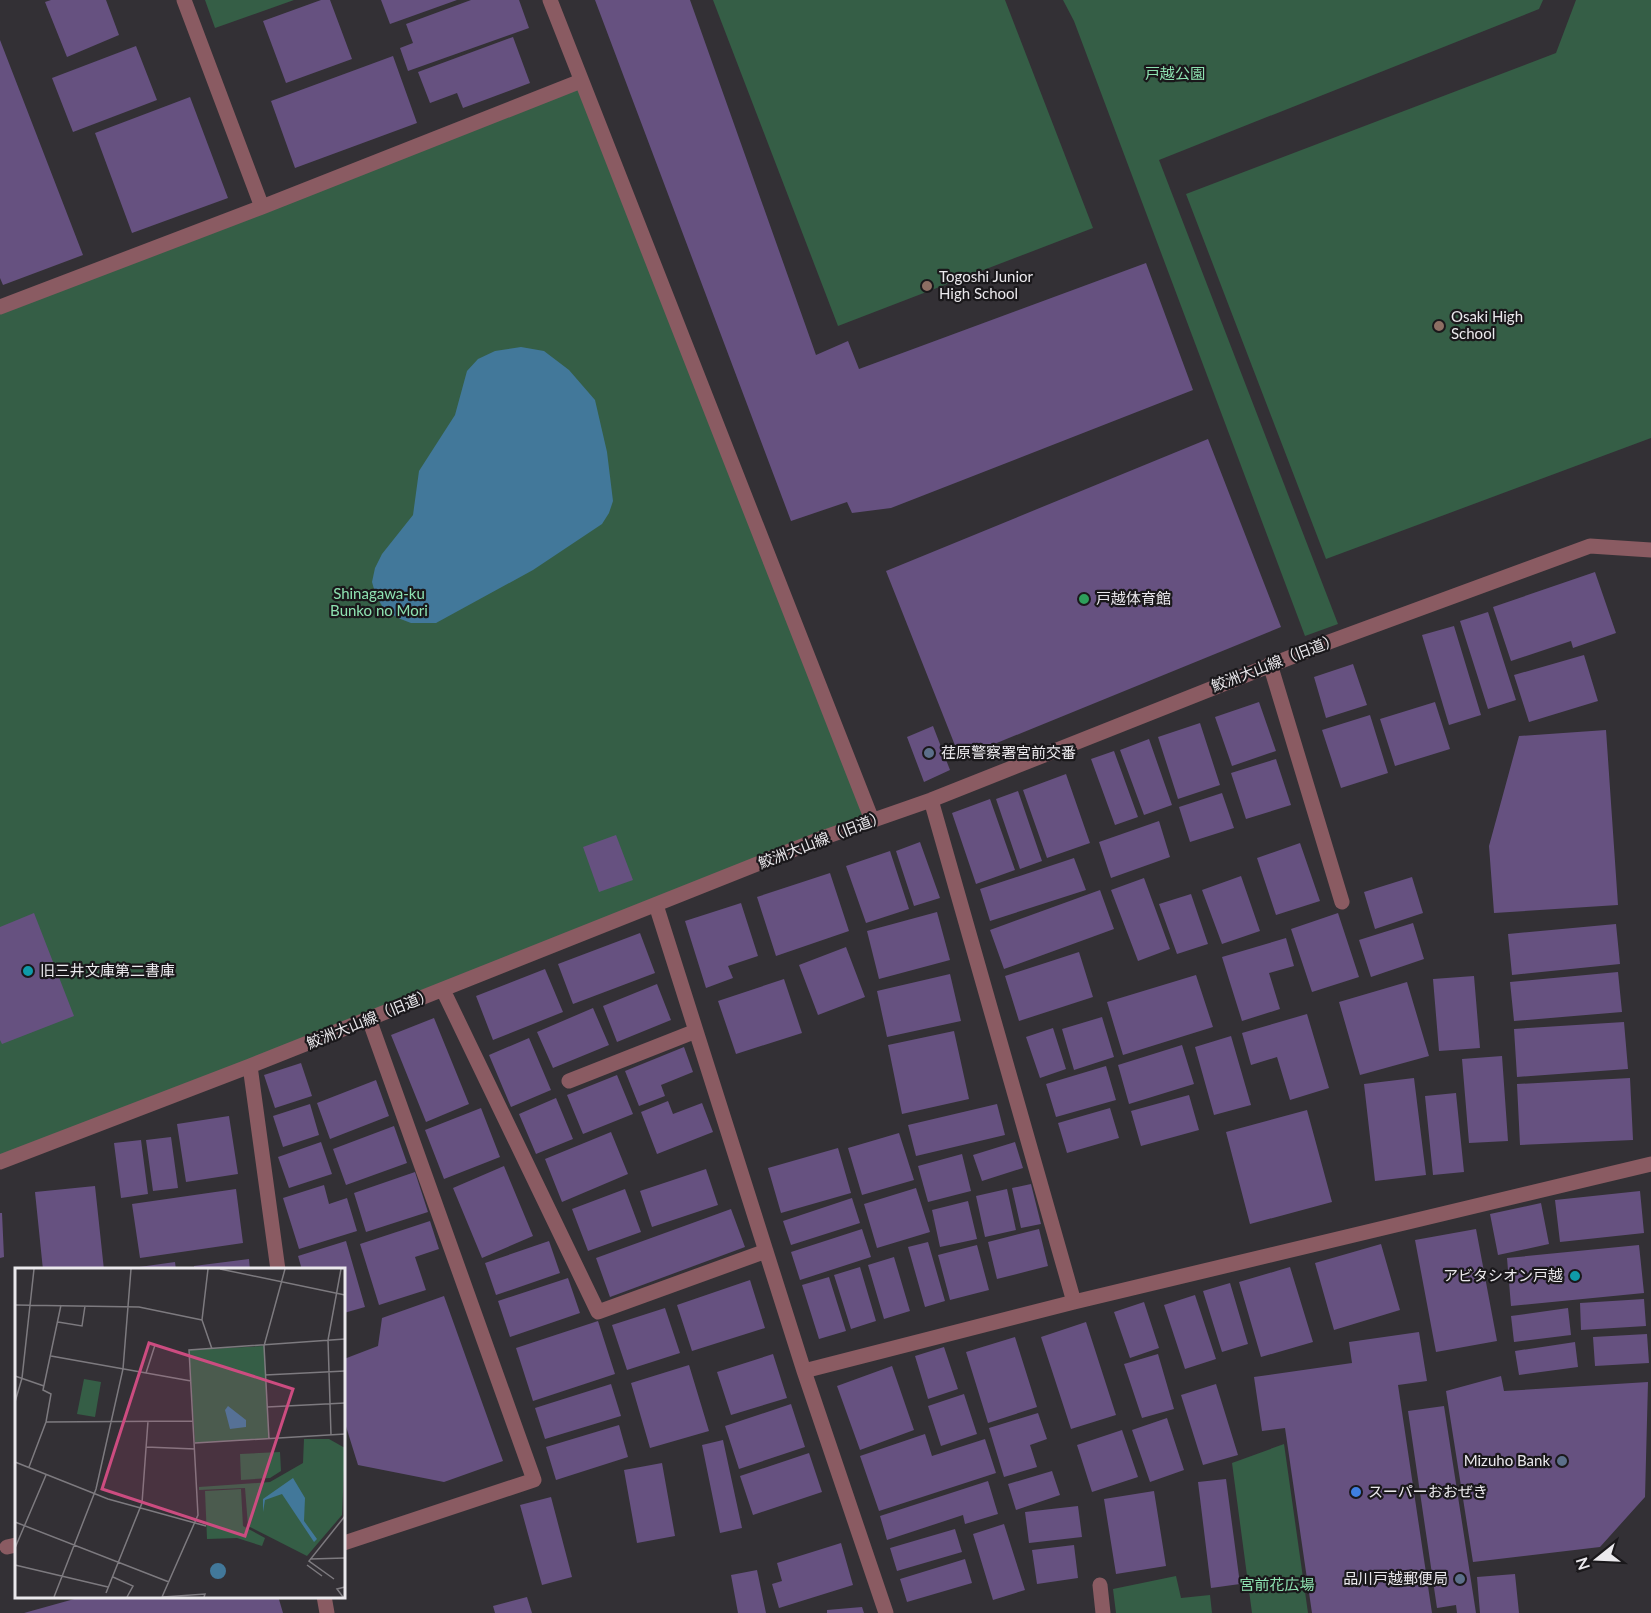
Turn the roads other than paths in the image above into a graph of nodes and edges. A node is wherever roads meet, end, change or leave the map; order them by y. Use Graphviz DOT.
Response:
graph roads {
  1 [pos="184,0"];
  2 [pos="550,0"];
  3 [pos="581,81"];
  4 [pos="262,207"];
  5 [pos="0,307"];
  6 [pos="1651,550"];
  7 [pos="1270,664"];
  8 [pos="931,800"];
  9 [pos="872,820"];
  10 [pos="1342,902"];
  11 [pos="656,905"];
  12 [pos="443,990"];
  13 [pos="369,1019"];
  14 [pos="696,1031"];
  15 [pos="250,1066"];
  16 [pos="569,1081"];
  17 [pos="0,1162"];
  18 [pos="1651,1164"];
  19 [pos="766,1251"];
  20 [pos="279,1268"];
  21 [pos="1074,1302"];
  22 [pos="804,1371"];
  23 [pos="345,1543"];
  24 [pos="1100,1586"];
  25 [pos="324,1598"];
  26 [pos="327,1613"];
  27 [pos="886,1613"];
  28 [pos="1103,1613"];
  1 -- 4 [label="street"];
  2 -- 3 [label="street"];
  3 -- 4 [label="street"];
  3 -- 9 [label="street"];
  4 -- 5 [label="street"];
  6 -- 7 [label="street, 鮫洲大山線（旧道）"];
  7 -- 8 [label="street, 鮫洲大山線（旧道）"];
  7 -- 10 [label="street"];
  8 -- 9 [label="street, 鮫洲大山線（旧道）"];
  8 -- 21 [label="street"];
  9 -- 11 [label="street, 鮫洲大山線（旧道）"];
  11 -- 12 [label="street, 鮫洲大山線（旧道）"];
  11 -- 14 [label="street"];
  12 -- 13 [label="street, 鮫洲大山線（旧道）"];
  12 -- 19 [label="street"];
  13 -- 15 [label="street, 鮫洲大山線（旧道）"];
  13 -- 23 [label="street"];
  14 -- 16 [label="street"];
  14 -- 19 [label="street"];
  15 -- 17 [label="street, 鮫洲大山線（旧道）"];
  15 -- 20 [label="street"];
  18 -- 21 [label="street"];
  19 -- 22 [label="street"];
  21 -- 22 [label="street"];
  22 -- 27 [label="street"];
  24 -- 28 [label="street"];
  25 -- 26 [label="street"];
}
